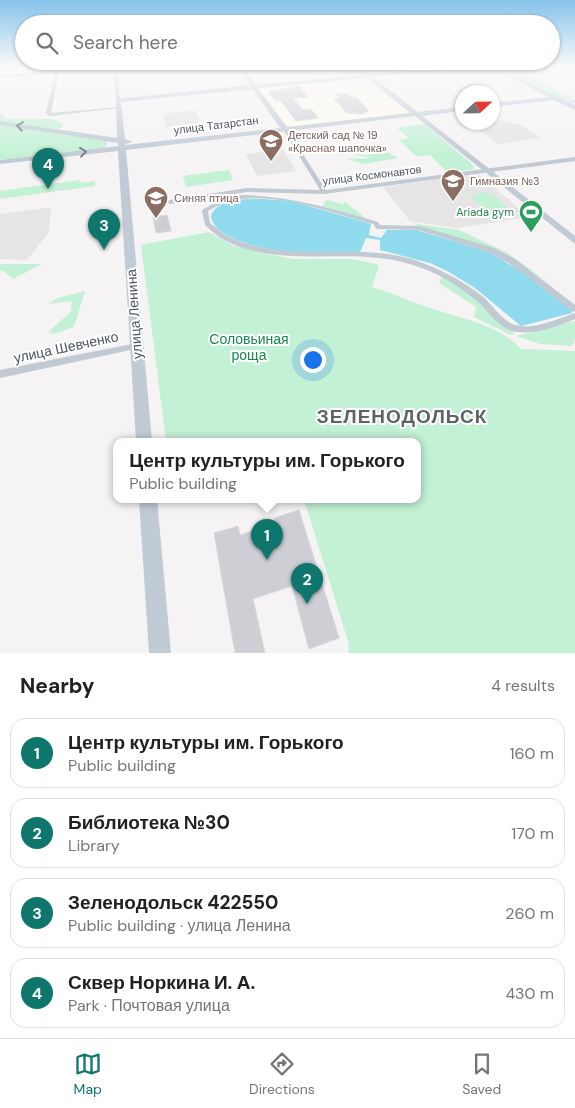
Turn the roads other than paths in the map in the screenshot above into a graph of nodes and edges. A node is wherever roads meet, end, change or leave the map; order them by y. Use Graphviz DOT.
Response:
graph roads {
  1 [pos="51,97"];
  2 [pos="145,97"];
  3 [pos="262,97"];
  4 [pos="396,97"];
  5 [pos="556,98"];
  6 [pos="118,100"];
  7 [pos="575,101"];
  8 [pos="563,102"];
  9 [pos="500,104"];
  10 [pos="118,108"];
  11 [pos="575,108"];
  12 [pos="455,110"];
  13 [pos="417,114"];
  14 [pos="0,123"];
  15 [pos="284,128"];
  16 [pos="121,144"];
  17 [pos="575,159"];
  18 [pos="0,162"];
  19 [pos="488,170"];
  20 [pos="324,192"];
  21 [pos="170,202"];
  22 [pos="377,229"];
  23 [pos="575,241"];
  24 [pos="370,245"];
  25 [pos="366,253"];
  26 [pos="575,309"];
  27 [pos="575,316"];
  28 [pos="137,346"];
  29 [pos="0,374"];
  30 [pos="144,438"];
  31 [pos="148,503"];
  32 [pos="160,653"];
  1 -- 10 [label="street"];
  2 -- 6 [label="street"];
  3 -- 15 [label="street"];
  4 -- 13 [label="street"];
  5 -- 8 [label="street"];
  5 -- 9 [label="street"];
  6 -- 10 [label="street, улица Ленина"];
  7 -- 8 [label="street"];
  8 -- 11 [label="street"];
  10 -- 16 [label="street, улица Ленина"];
  12 -- 13 [label="street, улица Татарстан"];
  13 -- 15 [label="street, улица Татарстан"];
  13 -- 19 [label="street"];
  16 -- 14 [label="street, one-way"];
  15 -- 16 [label="street, улица Татарстан"];
  15 -- 20 [label="street"];
  18 -- 16 [label="street, one-way"];
  16 -- 28 [label="street, улица Ленина"];
  17 -- 19 [label="street, улица Космонавтов"];
  19 -- 20 [label="street, улица Космонавтов"];
  19 -- 23 [label="street"];
  20 -- 21 [label="street, улица Космонавтов"];
  22 -- 25 [label="street"];
  22 -- 26 [label="street"];
  24 -- 25 [label="street"];
  25 -- 27 [label="street"];
  28 -- 29 [label="street, улица Шевченко"];
  28 -- 30 [label="street, улица Ленина"];
  31 -- 32 [label="street"];
}
